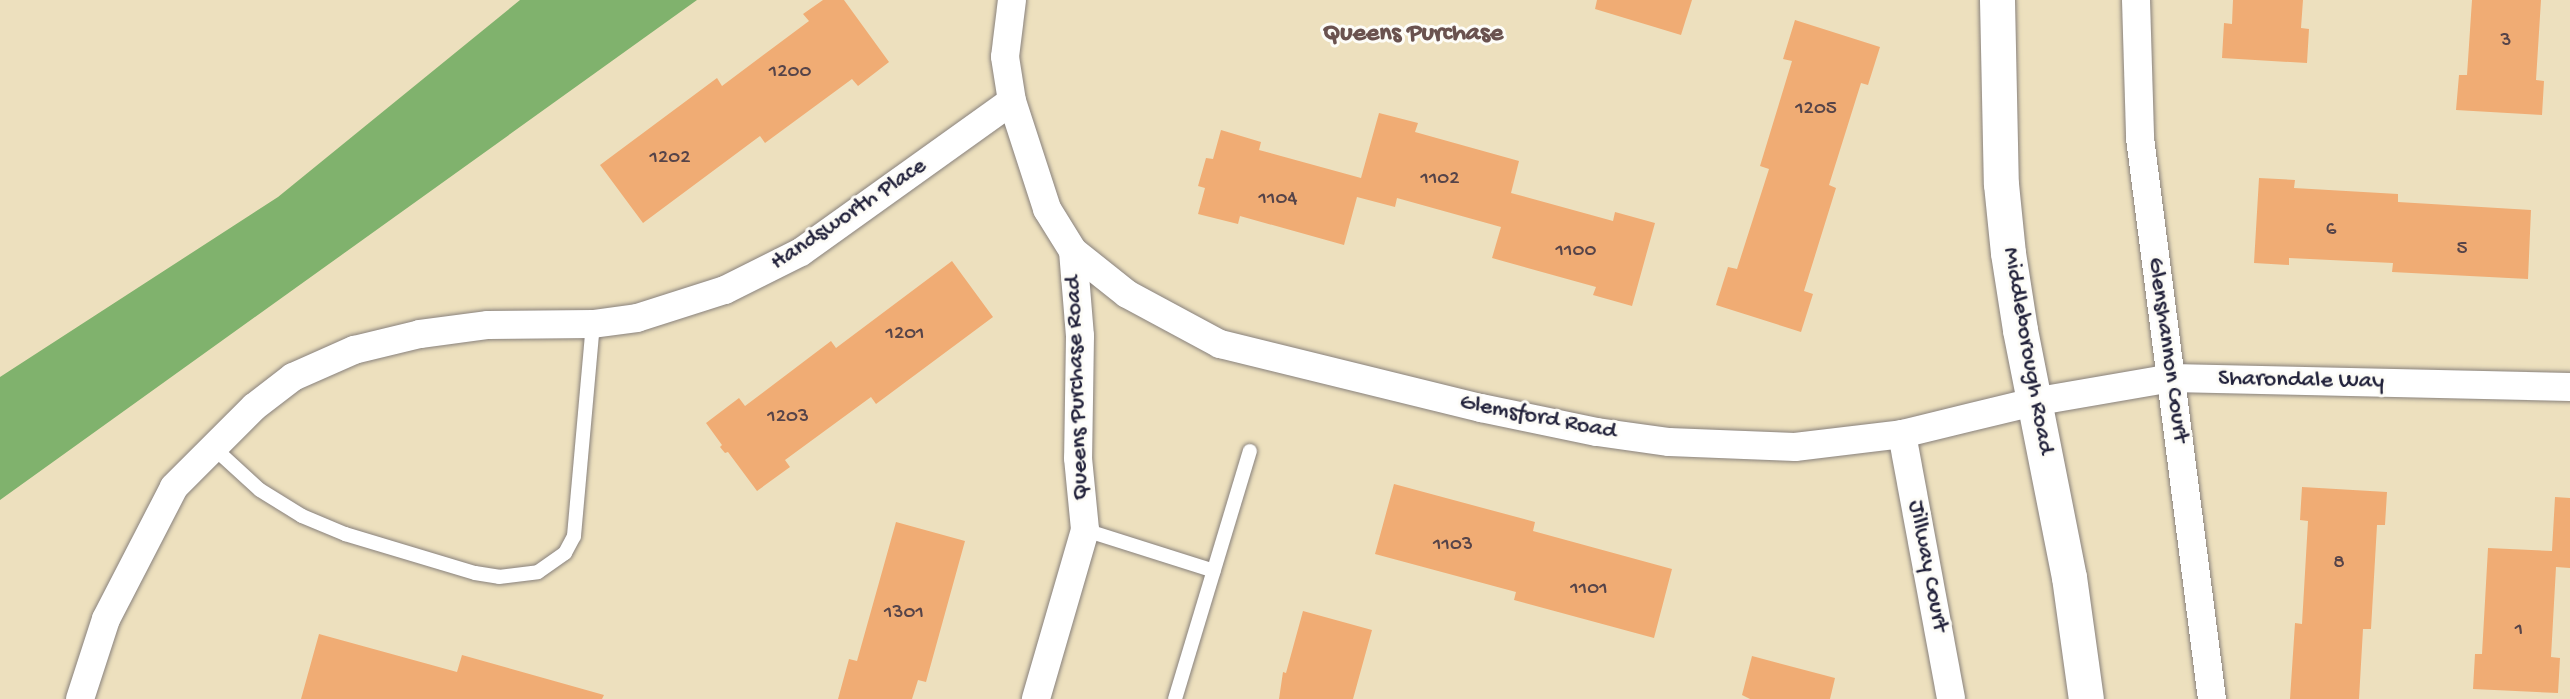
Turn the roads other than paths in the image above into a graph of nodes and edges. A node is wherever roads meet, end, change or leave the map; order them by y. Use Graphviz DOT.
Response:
graph roads {
  1 [pos="1012,0"];
  2 [pos="1997,0"];
  3 [pos="2136,0"];
  4 [pos="1012,102"];
  5 [pos="1073,251"];
  6 [pos="593,324"];
  7 [pos="2172,378"];
  8 [pos="2570,387"];
  9 [pos="2033,402"];
  10 [pos="1902,434"];
  11 [pos="214,448"];
  12 [pos="1250,452"];
  13 [pos="1085,530"];
  14 [pos="1214,571"];
  15 [pos="80,699"];
  16 [pos="1036,699"];
  17 [pos="1175,699"];
  18 [pos="1951,699"];
  19 [pos="2086,699"];
  20 [pos="2212,699"];
  1 -- 4 [label="street, Queens Purchase Road"];
  2 -- 9 [label="street, Middleborough Road"];
  3 -- 7 [label="street, Glenshannon Court"];
  4 -- 5 [label="street, Queens Purchase Road"];
  4 -- 6 [label="street, Handsworth Place"];
  5 -- 10 [label="street, Glemsford Road"];
  5 -- 13 [label="street, Queens Purchase Road"];
  6 -- 11 [label="street, Handsworth Place"];
  6 -- 11 [label="lane"];
  7 -- 8 [label="street, Sharondale Way"];
  7 -- 9 [label="street, Sharondale Way"];
  7 -- 20 [label="street, Glenshannon Court"];
  9 -- 10 [label="street, Glemsford Road"];
  9 -- 19 [label="street, Middleborough Road"];
  10 -- 18 [label="street, Jillway Court"];
  11 -- 15 [label="street, Handsworth Place"];
  12 -- 14 [label="lane"];
  13 -- 14 [label="lane"];
  13 -- 16 [label="street, Queens Purchase Road"];
  14 -- 17 [label="lane"];
}
